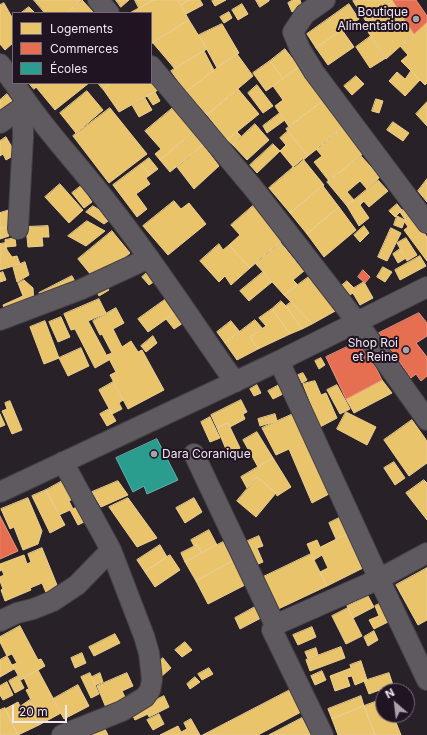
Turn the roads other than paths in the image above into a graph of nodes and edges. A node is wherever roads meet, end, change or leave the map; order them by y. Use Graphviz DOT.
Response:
graph roads {
  1 [pos="98,0"];
  2 [pos="325,0"];
  3 [pos="108,12"];
  4 [pos="0,64"];
  5 [pos="152,67"];
  6 [pos="12,81"];
  7 [pos="14,84"];
  8 [pos="23,107"];
  9 [pos="0,123"];
  10 [pos="427,223"];
  11 [pos="18,229"];
  12 [pos="149,258"];
  13 [pos="427,287"];
  14 [pos="0,320"];
  15 [pos="357,322"];
  16 [pos="279,361"];
  17 [pos="235,382"];
  18 [pos="427,420"];
  19 [pos="194,454"];
  20 [pos="63,462"];
  21 [pos="0,492"];
  22 [pos="111,550"];
  23 [pos="427,553"];
  24 [pos="379,579"];
  25 [pos="0,621"];
  26 [pos="275,625"];
  27 [pos="427,680"];
  28 [pos="62,735"];
  29 [pos="323,735"];
  1 -- 3 [label="street"];
  2 -- 10 [label="street"];
  4 -- 6 [label="street"];
  5 -- 15 [label="street"];
  7 -- 8 [label="street"];
  8 -- 9 [label="street"];
  8 -- 11 [label="street"];
  8 -- 12 [label="street"];
  12 -- 14 [label="street"];
  12 -- 17 [label="street"];
  13 -- 15 [label="street"];
  15 -- 16 [label="street"];
  15 -- 18 [label="street"];
  16 -- 17 [label="street"];
  16 -- 24 [label="street"];
  17 -- 20 [label="street"];
  19 -- 26 [label="street"];
  20 -- 21 [label="street"];
  20 -- 22 [label="street"];
  22 -- 25 [label="street"];
  22 -- 28 [label="street"];
  23 -- 24 [label="street"];
  24 -- 26 [label="street"];
  24 -- 27 [label="street"];
  26 -- 29 [label="street"];
}
